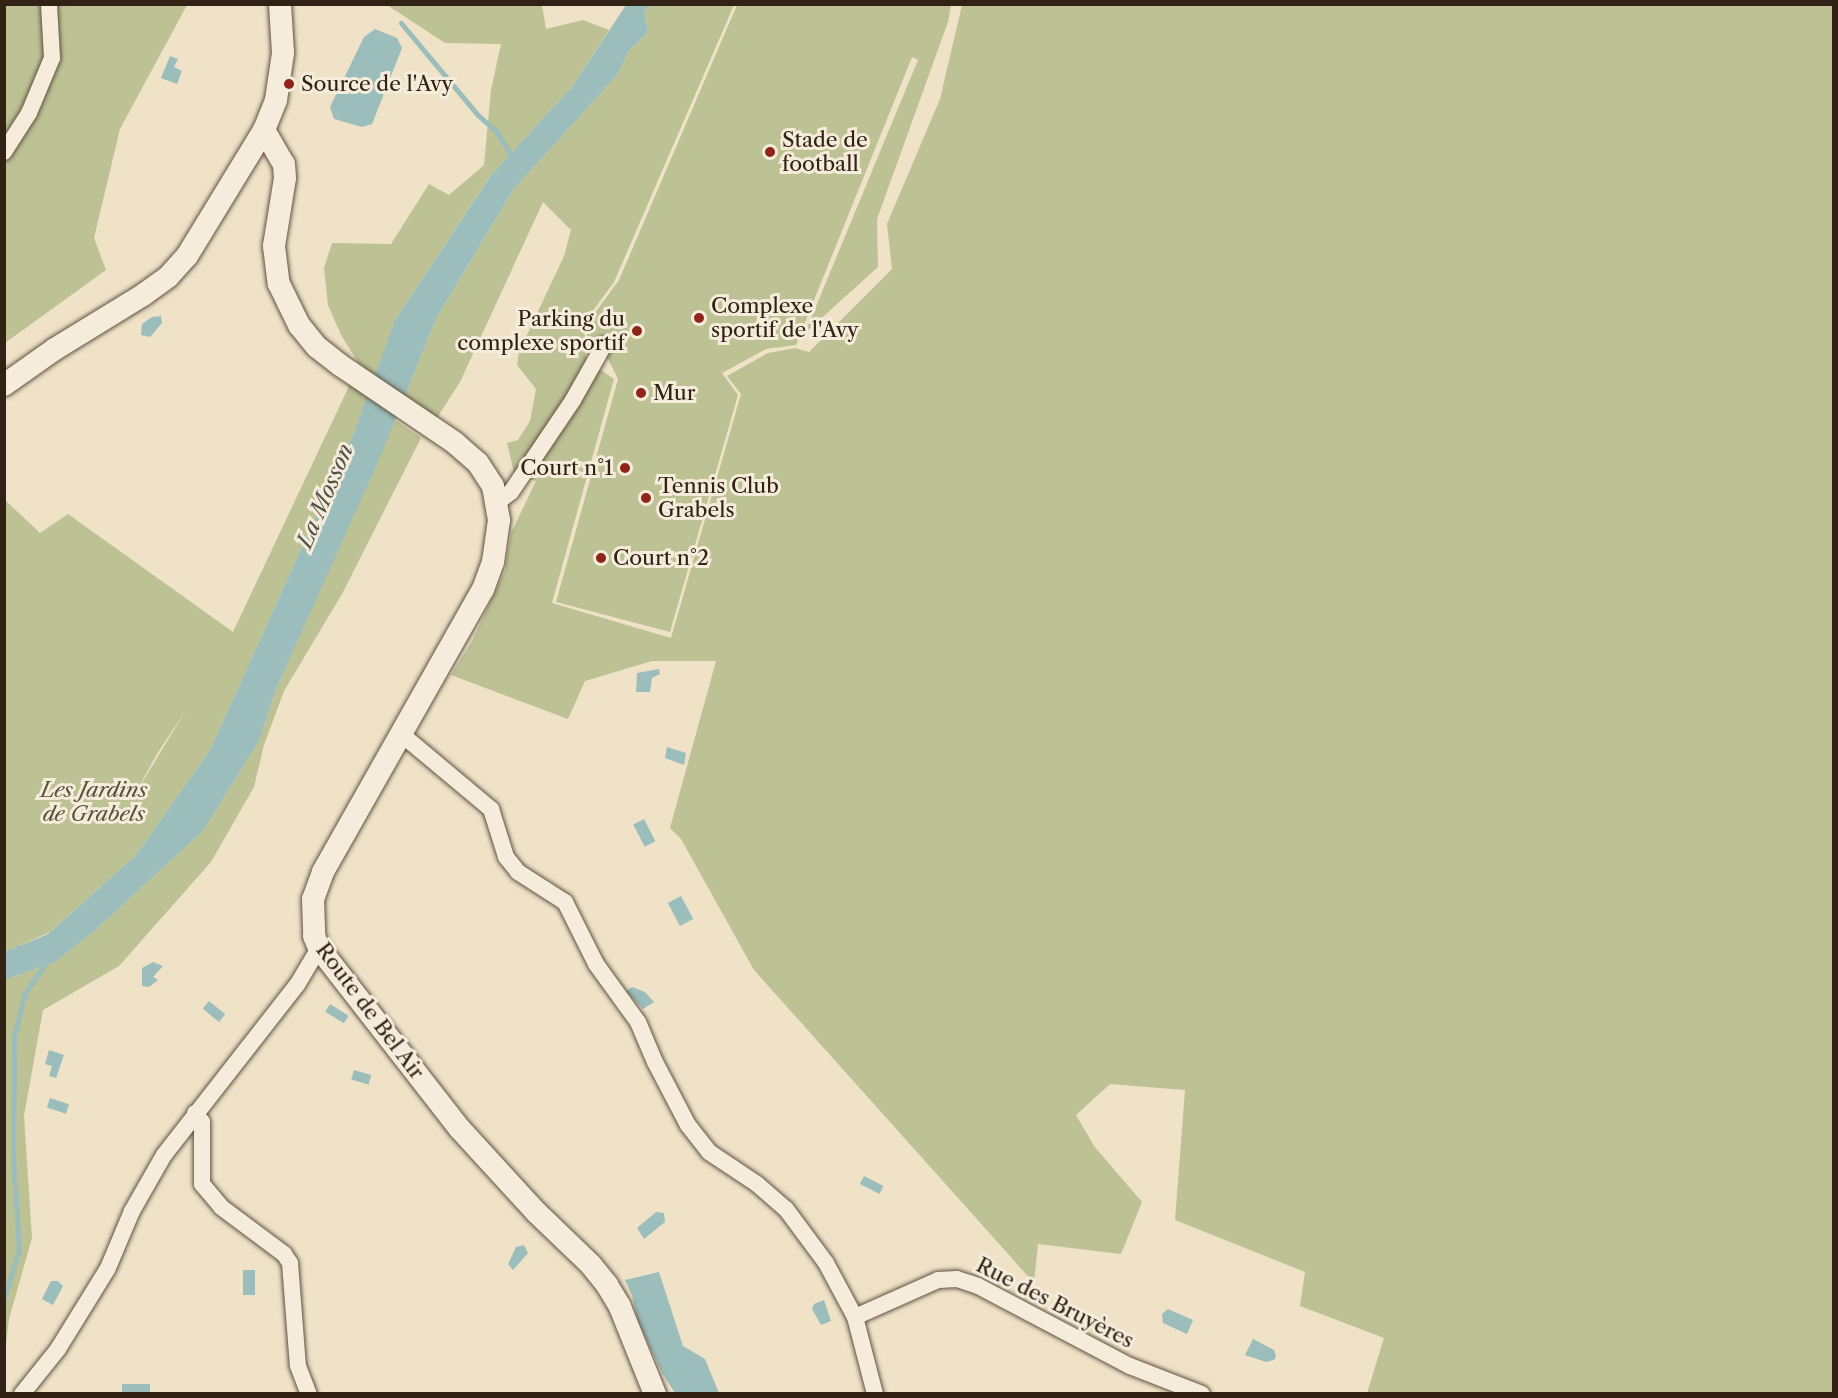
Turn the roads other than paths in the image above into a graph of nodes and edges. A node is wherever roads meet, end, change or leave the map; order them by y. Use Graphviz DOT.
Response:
graph roads {
  1 [pos="50,4"];
  2 [pos="280,4"];
  3 [pos="264,130"];
  4 [pos="4,152"];
  5 [pos="604,345"];
  6 [pos="4,385"];
  7 [pos="496,494"];
  8 [pos="400,733"];
  9 [pos="319,948"];
  10 [pos="195,1113"];
  11 [pos="855,1317"];
  12 [pos="22,1394"];
  13 [pos="309,1394"];
  14 [pos="655,1394"];
  15 [pos="875,1394"];
  16 [pos="1202,1394"];
  1 -- 4 [label="street"];
  2 -- 3 [label="street"];
  3 -- 6 [label="street"];
  3 -- 7 [label="street"];
  5 -- 7 [label="street"];
  7 -- 8 [label="street, Route de Bel Air"];
  8 -- 9 [label="street, Route de Bel Air"];
  8 -- 11 [label="street"];
  9 -- 10 [label="street"];
  9 -- 14 [label="street, Route de Bel Air"];
  10 -- 12 [label="street"];
  10 -- 13 [label="street"];
  11 -- 15 [label="street"];
  11 -- 16 [label="street, Rue des Bruyères"];
}
